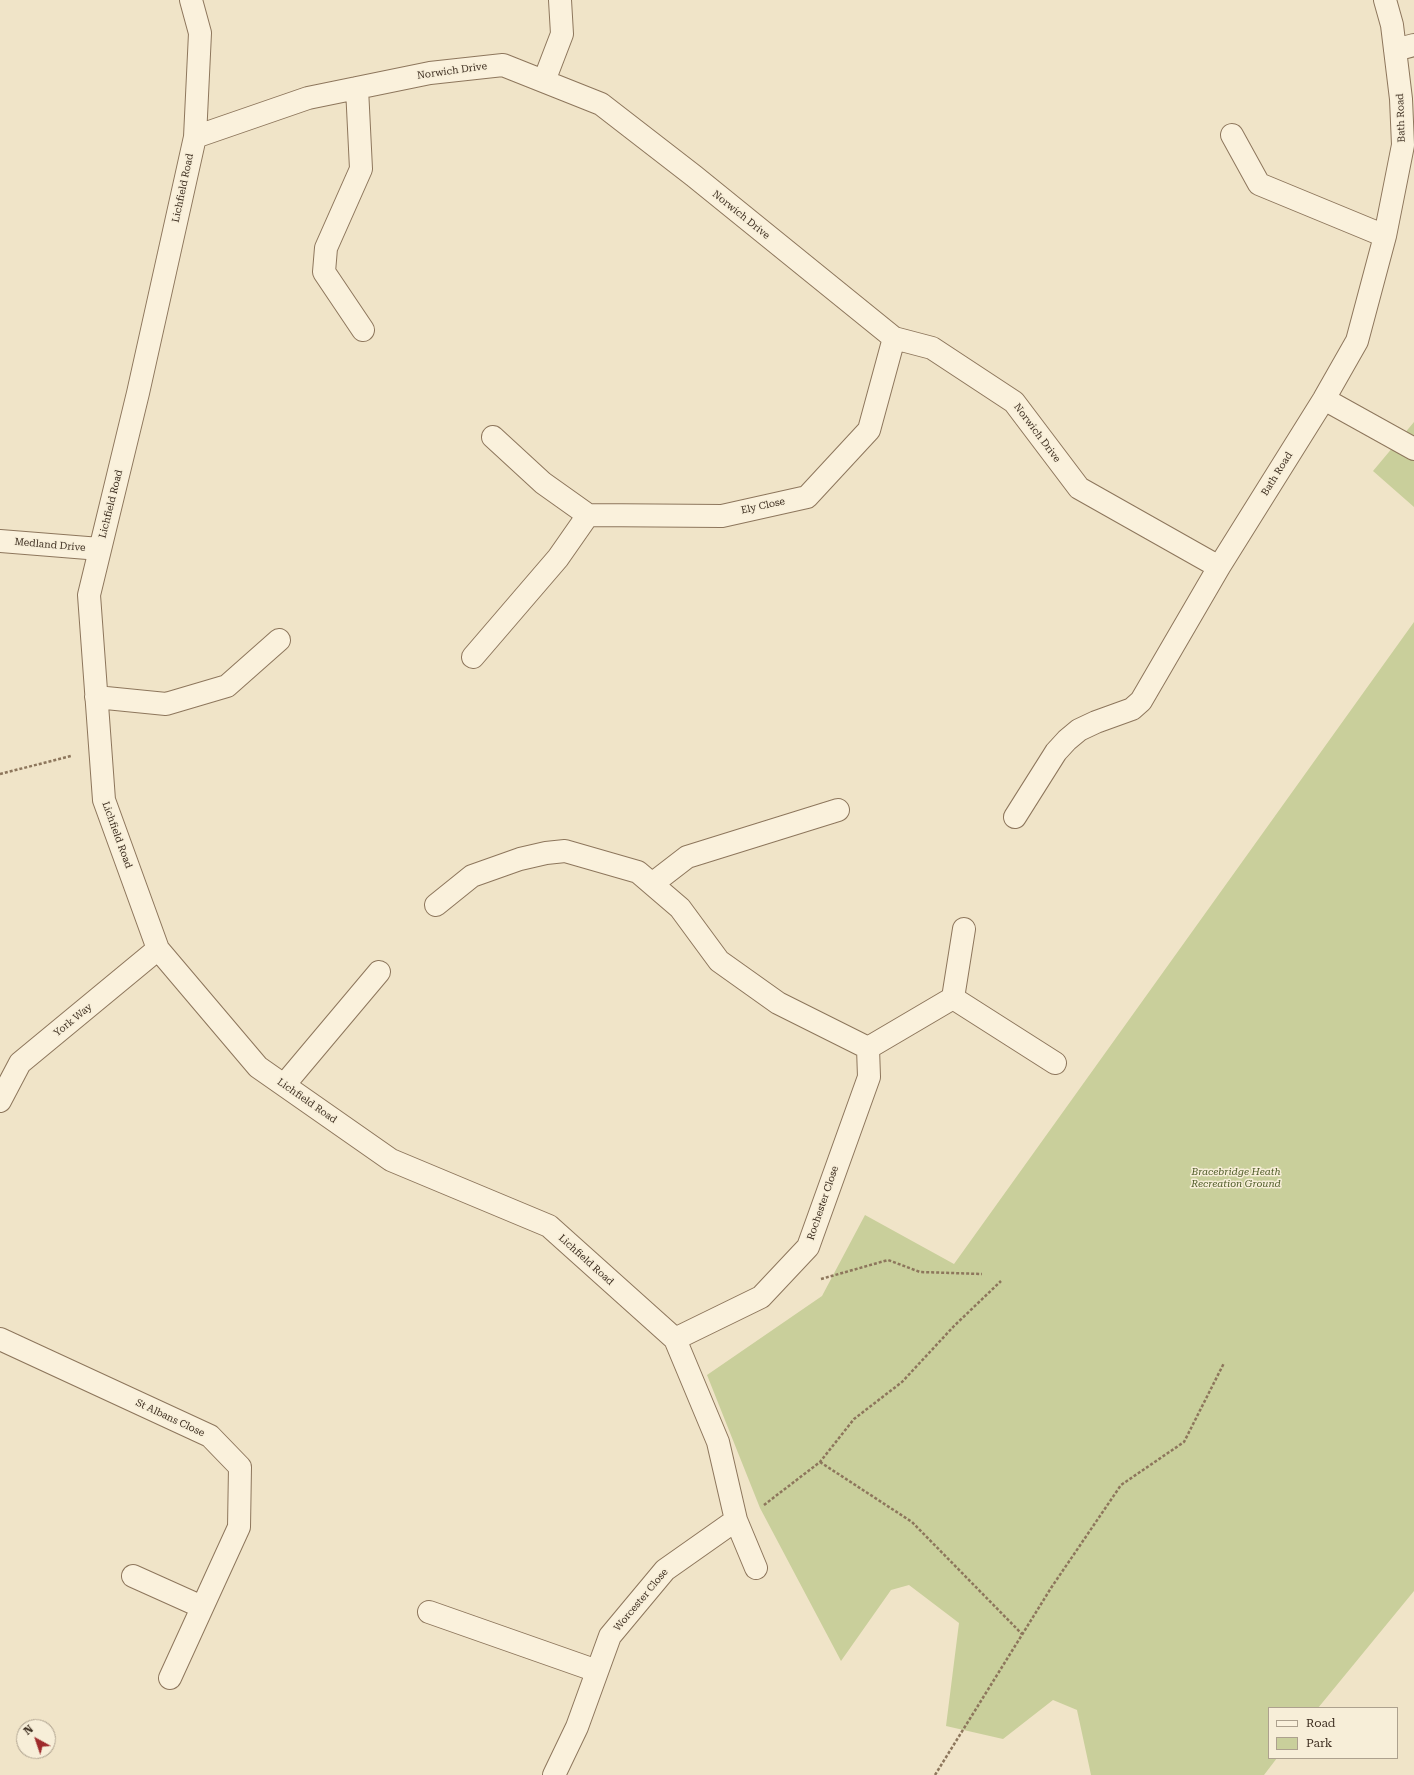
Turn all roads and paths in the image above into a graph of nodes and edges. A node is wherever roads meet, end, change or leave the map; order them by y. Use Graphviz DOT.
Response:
graph roads {
  1 [pos="191,0"];
  2 [pos="560,0"];
  3 [pos="1385,0"];
  4 [pos="1405,47"];
  5 [pos="544,82"];
  6 [pos="357,88"];
  7 [pos="1232,135"];
  8 [pos="194,137"];
  9 [pos="1385,236"];
  10 [pos="363,330"];
  11 [pos="894,338"];
  12 [pos="1324,399"];
  13 [pos="493,437"];
  14 [pos="1414,449"];
  15 [pos="588,515"];
  16 [pos="0,541"];
  17 [pos="100,549"];
  18 [pos="1219,567"];
  19 [pos="279,640"];
  20 [pos="473,657"];
  21 [pos="96,697"];
  22 [pos="100,749"];
  23 [pos="0,774"];
  24 [pos="838,810"];
  25 [pos="1015,817"];
  26 [pos="652,884"];
  27 [pos="436,905"];
  28 [pos="964,929"];
  29 [pos="158,949"];
  30 [pos="379,972"];
  31 [pos="953,998"];
  32 [pos="868,1048"];
  33 [pos="1054,1063"];
  34 [pos="284,1085"];
  35 [pos="0,1101"];
  36 [pos="982,1274"];
  37 [pos="819,1279"];
  38 [pos="1001,1281"];
  39 [pos="0,1339"];
  40 [pos="675,1339"];
  41 [pos="1224,1363"];
  42 [pos="820,1462"];
  43 [pos="760,1508"];
  44 [pos="736,1520"];
  45 [pos="756,1568"];
  46 [pos="133,1576"];
  47 [pos="202,1606"];
  48 [pos="429,1612"];
  49 [pos="1022,1634"];
  50 [pos="597,1671"];
  51 [pos="170,1678"];
  52 [pos="554,1775"];
  53 [pos="935,1775"];
  1 -- 8 [label="street, Lichfield Road"];
  2 -- 5 [label="street"];
  3 -- 4 [label="street, Bath Road"];
  4 -- 9 [label="street, Bath Road"];
  5 -- 6 [label="street, Norwich Drive"];
  5 -- 11 [label="street, Norwich Drive"];
  6 -- 8 [label="street, Norwich Drive"];
  6 -- 10 [label="street"];
  7 -- 9 [label="street"];
  8 -- 17 [label="street, Lichfield Road"];
  9 -- 12 [label="street, Bath Road"];
  11 -- 15 [label="street, Ely Close"];
  11 -- 18 [label="street, Norwich Drive"];
  12 -- 14 [label="street"];
  12 -- 18 [label="street, Bath Road"];
  13 -- 15 [label="street"];
  15 -- 20 [label="street"];
  16 -- 17 [label="street, Medland Drive"];
  17 -- 21 [label="street, Lichfield Road"];
  18 -- 25 [label="street, Bath Road"];
  19 -- 21 [label="street"];
  21 -- 22 [label="street, Lichfield Road"];
  22 -- 23 [label="path"];
  22 -- 29 [label="street, Lichfield Road"];
  24 -- 26 [label="street"];
  26 -- 27 [label="street"];
  26 -- 32 [label="street"];
  28 -- 31 [label="street"];
  29 -- 34 [label="street, Lichfield Road"];
  29 -- 35 [label="street, York Way"];
  30 -- 34 [label="street"];
  31 -- 32 [label="street"];
  31 -- 33 [label="street"];
  32 -- 40 [label="street, Rochester Close"];
  34 -- 40 [label="street, Lichfield Road"];
  36 -- 37 [label="path"];
  38 -- 42 [label="path"];
  39 -- 47 [label="street, St Albans Close"];
  40 -- 44 [label="street"];
  41 -- 49 [label="path"];
  42 -- 43 [label="path"];
  42 -- 49 [label="path"];
  44 -- 45 [label="street"];
  44 -- 50 [label="street, Worcester Close"];
  46 -- 47 [label="street"];
  47 -- 51 [label="street, St Albans Close"];
  48 -- 50 [label="street"];
  49 -- 53 [label="path"];
  50 -- 52 [label="street, Worcester Close"];
}
